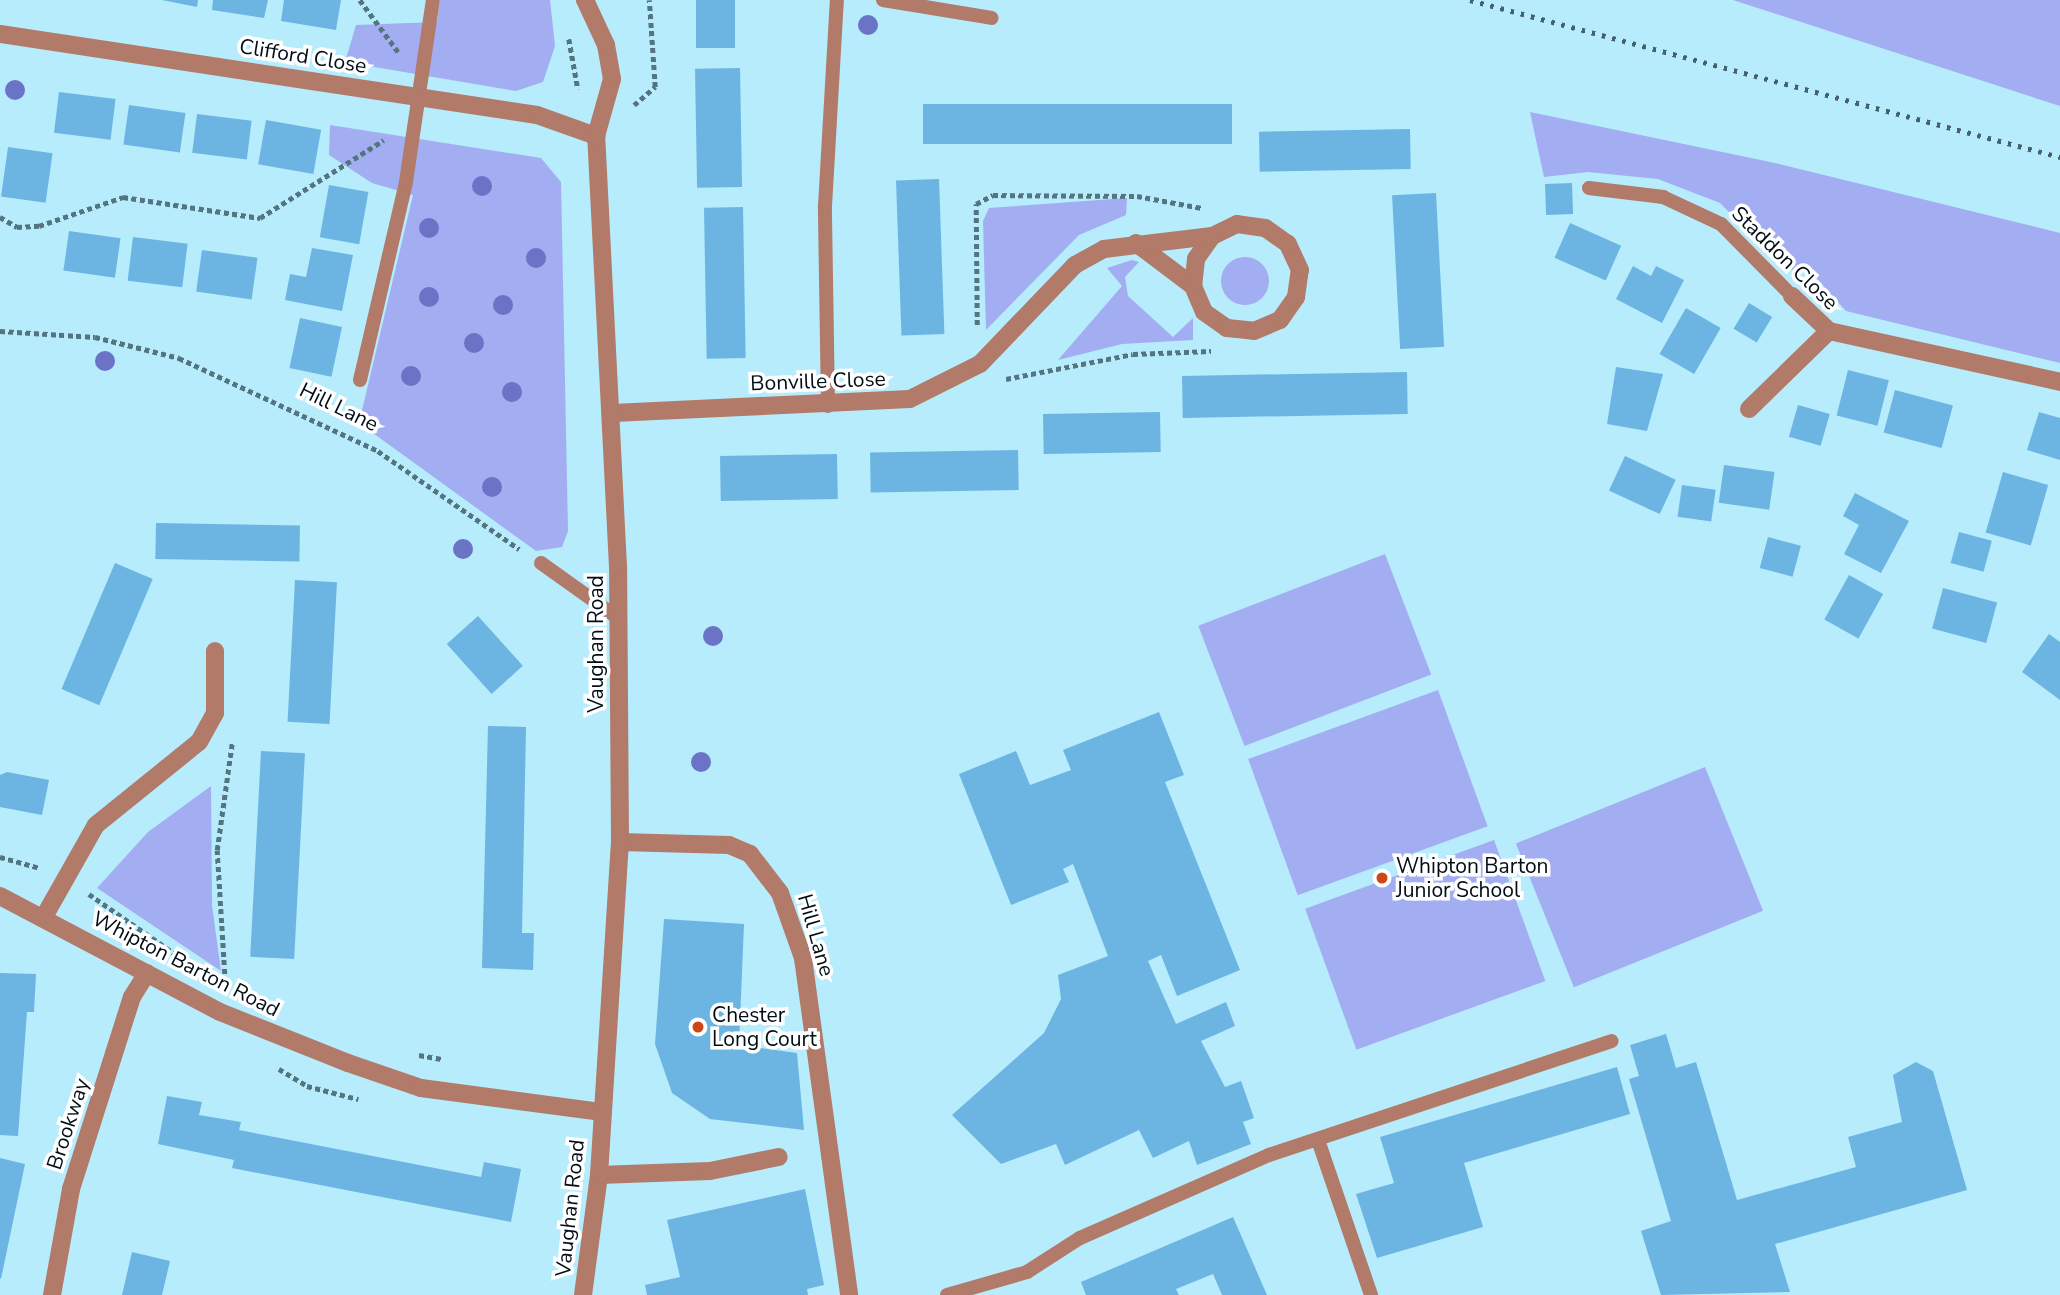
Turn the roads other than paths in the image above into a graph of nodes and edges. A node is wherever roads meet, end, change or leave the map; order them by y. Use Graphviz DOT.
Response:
graph roads {
  1 [pos="433,0"];
  2 [pos="585,0"];
  3 [pos="837,0"];
  4 [pos="883,0"];
  5 [pos="992,18"];
  6 [pos="0,34"];
  7 [pos="420,90"];
  8 [pos="596,136"];
  9 [pos="1590,188"];
  10 [pos="1212,236"];
  11 [pos="1136,243"];
  12 [pos="1193,286"];
  13 [pos="1793,296"];
  14 [pos="1829,331"];
  15 [pos="360,380"];
  16 [pos="2060,382"];
  17 [pos="828,406"];
  18 [pos="1749,410"];
  19 [pos="612,413"];
  20 [pos="541,563"];
  21 [pos="618,618"];
  22 [pos="215,651"];
  23 [pos="620,842"];
  24 [pos="0,896"];
  25 [pos="45,915"];
  26 [pos="147,973"];
  27 [pos="1612,1041"];
  28 [pos="600,1112"];
  29 [pos="1319,1143"];
  30 [pos="779,1157"];
  31 [pos="599,1175"];
  32 [pos="52,1295"];
  33 [pos="583,1295"];
  34 [pos="849,1295"];
  35 [pos="947,1295"];
  36 [pos="1371,1295"];
  1 -- 7 [label="lane"];
  2 -- 8 [label="street, Vaughan Road"];
  3 -- 17 [label="lane"];
  4 -- 5 [label="lane"];
  6 -- 7 [label="street, Clifford Close"];
  7 -- 8 [label="street, Clifford Close"];
  7 -- 15 [label="lane"];
  8 -- 19 [label="street, Vaughan Road"];
  9 -- 13 [label="lane, Staddon Close"];
  10 -- 11 [label="street, Bonville Close"];
  10 -- 12 [label="street"];
  10 -- 12 [label="street, Bonville Close"];
  11 -- 12 [label="street"];
  11 -- 17 [label="street, Bonville Close"];
  13 -- 14 [label="street, Staddon Close"];
  14 -- 16 [label="street, Staddon Close"];
  14 -- 18 [label="street, Staddon Close"];
  17 -- 19 [label="street, Bonville Close"];
  19 -- 21 [label="street, Vaughan Road"];
  20 -- 21 [label="lane"];
  21 -- 23 [label="street, Vaughan Road"];
  22 -- 25 [label="street"];
  23 -- 28 [label="street, Vaughan Road"];
  23 -- 34 [label="street, Hill Lane"];
  24 -- 25 [label="street, Whipton Barton Road"];
  25 -- 26 [label="street, Whipton Barton Road"];
  26 -- 28 [label="street, Whipton Barton Road"];
  26 -- 32 [label="street, Brookway"];
  27 -- 29 [label="lane"];
  28 -- 31 [label="street, Vaughan Road"];
  29 -- 35 [label="lane"];
  29 -- 36 [label="lane"];
  30 -- 31 [label="street"];
  31 -- 33 [label="street, Vaughan Road"];
}
